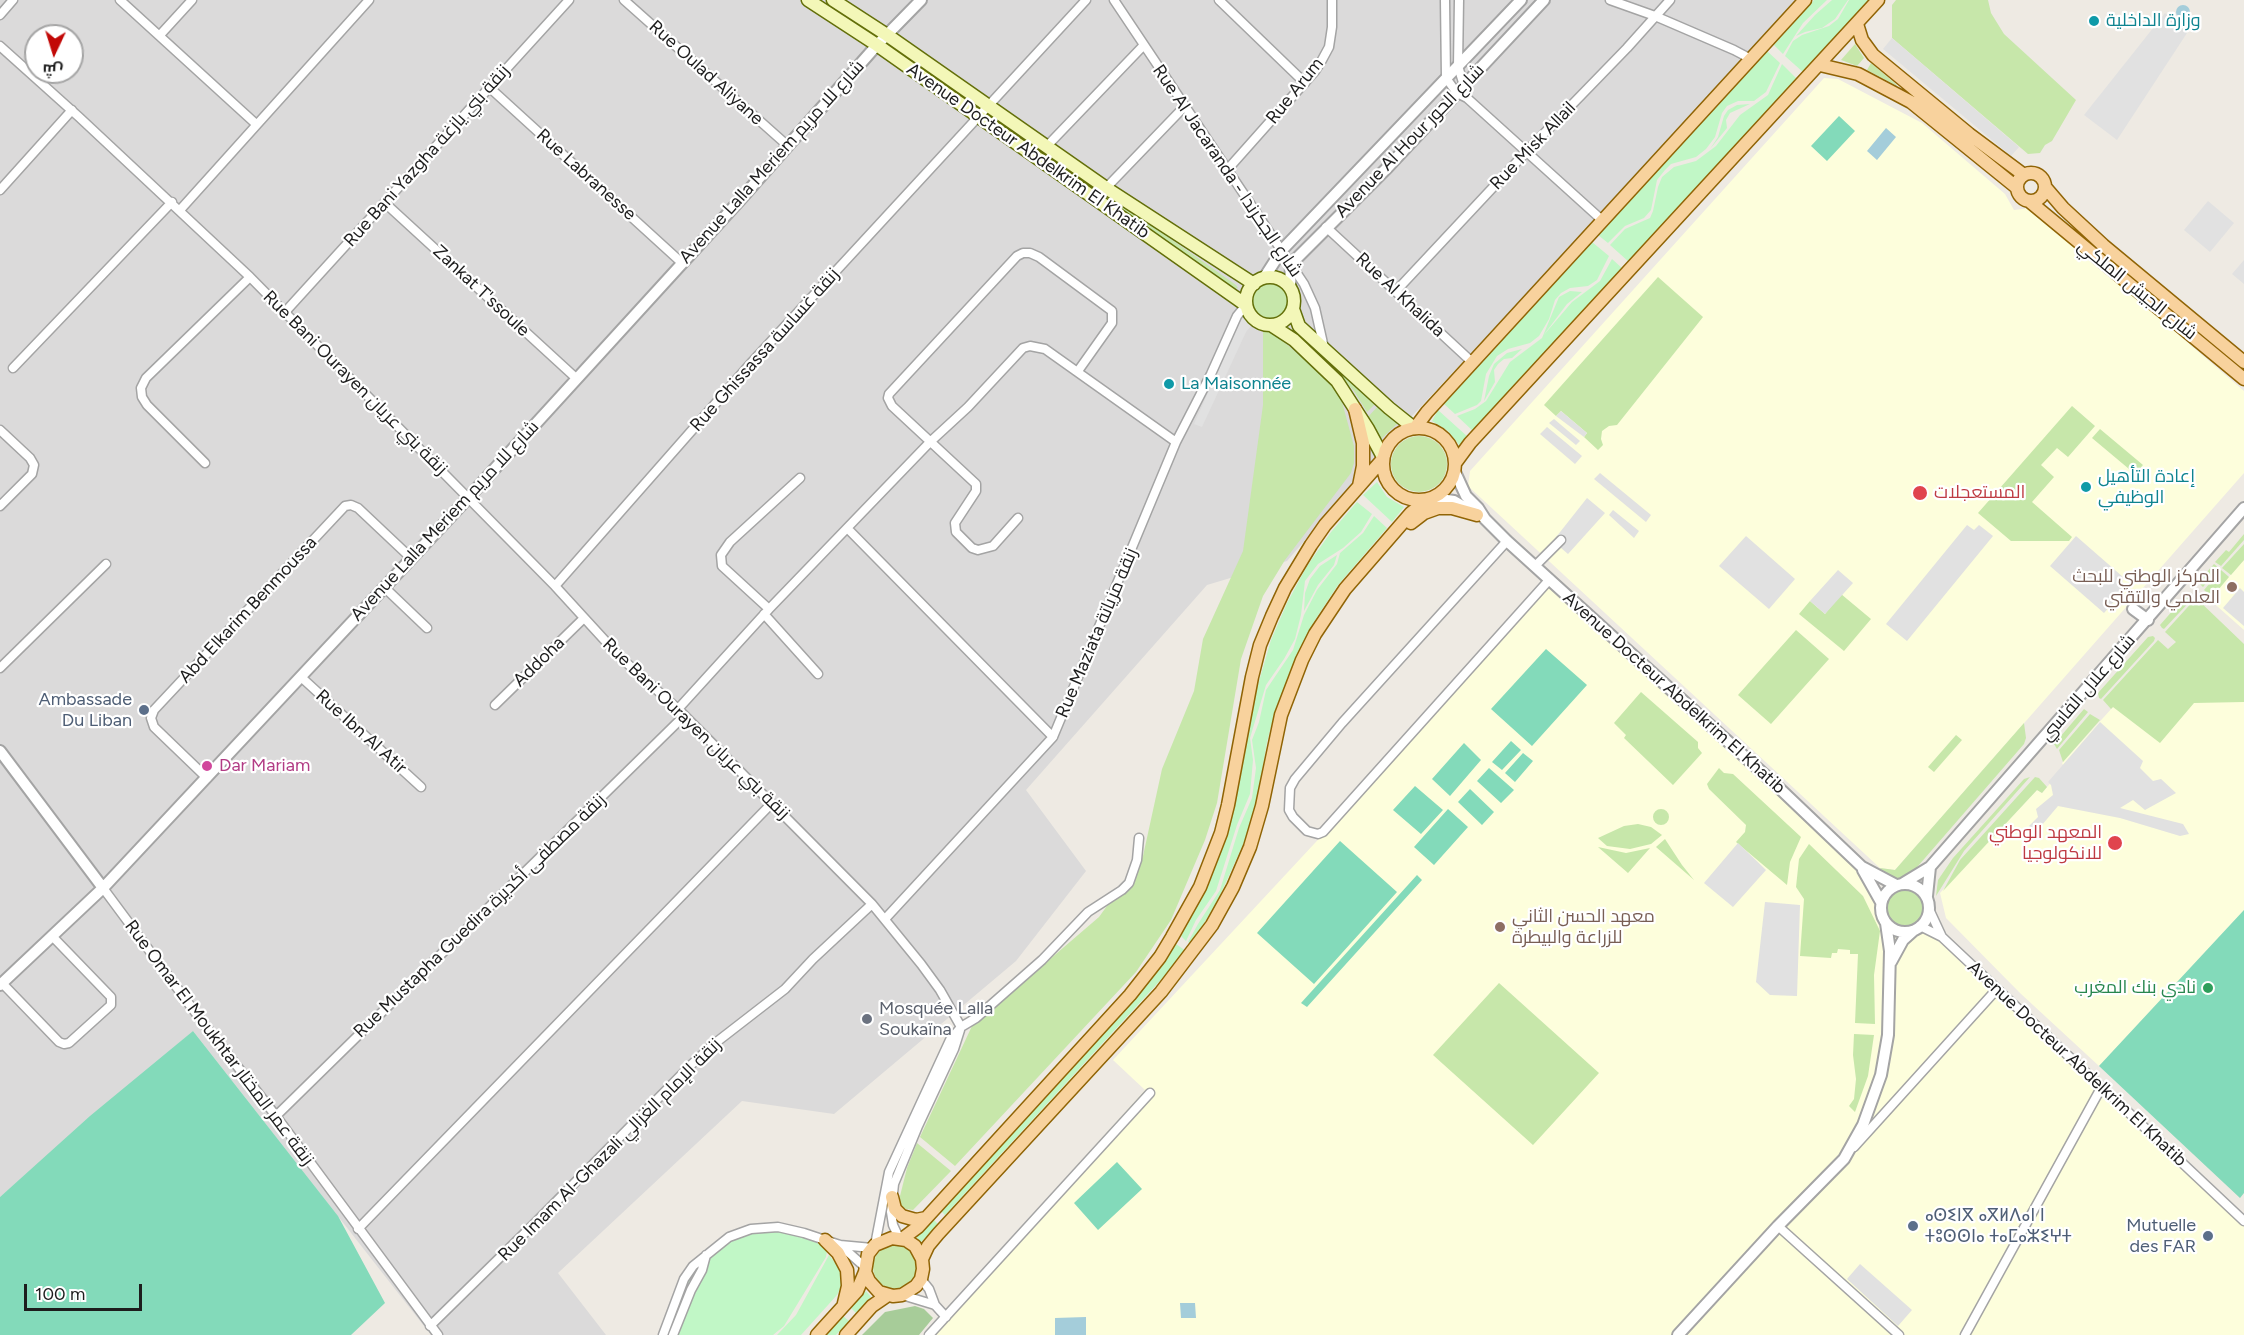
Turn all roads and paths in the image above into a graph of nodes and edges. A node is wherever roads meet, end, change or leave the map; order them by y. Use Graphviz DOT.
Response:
graph roads {
  1 [pos="13,0"];
  2 [pos="120,0"];
  3 [pos="192,0"];
  4 [pos="369,0"];
  5 [pos="569,0"];
  6 [pos="624,0"];
  7 [pos="808,0"];
  8 [pos="833,0"];
  9 [pos="921,0"];
  10 [pos="1086,0"];
  11 [pos="1114,0"];
  12 [pos="1219,0"];
  13 [pos="1332,0"];
  14 [pos="1445,0"];
  15 [pos="1459,0"];
  16 [pos="1521,0"];
  17 [pos="1544,0"];
  18 [pos="1610,0"];
  19 [pos="1670,0"];
  20 [pos="1805,0"];
  21 [pos="1878,0"];
  22 [pos="0,15"];
  23 [pos="1655,16"];
  24 [pos="1857,24"];
  25 [pos="160,35"];
  26 [pos="887,35"];
  27 [pos="877,45"];
  28 [pos="0,46"];
  29 [pos="1143,46"];
  30 [pos="1750,59"];
  31 [pos="1820,65"];
  32 [pos="1458,66"];
  33 [pos="1446,78"];
  34 [pos="1305,83"];
  35 [pos="490,88"];
  36 [pos="1463,92"];
  37 [pos="988,105"];
  38 [pos="1184,107"];
  39 [pos="72,110"];
  40 [pos="978,116"];
  41 [pos="256,124"];
  42 [pos="788,146"];
  43 [pos="1047,146"];
  44 [pos="1527,151"];
  45 [pos="1227,170"];
  46 [pos="2024,175"];
  47 [pos="2016,187"];
  48 [pos="1106,188"];
  49 [pos="2046,188"];
  50 [pos="0,190"];
  51 [pos="2029,201"];
  52 [pos="172,202"];
  53 [pos="385,203"];
  54 [pos="180,210"];
  55 [pos="1603,221"];
  56 [pos="1326,227"];
  57 [pos="1281,250"];
  58 [pos="682,263"];
  59 [pos="1291,264"];
  60 [pos="250,277"];
  61 [pos="1259,281"];
  62 [pos="1290,287"];
  63 [pos="1396,291"];
  64 [pos="1246,305"];
  65 [pos="1293,309"];
  66 [pos="285,312"];
  67 [pos="1271,325"];
  68 [pos="1324,348"];
  69 [pos="2244,362"];
  70 [pos="1473,363"];
  71 [pos="13,368"];
  72 [pos="1078,371"];
  73 [pos="577,379"];
  74 [pos="2244,379"];
  75 [pos="1355,409"];
  76 [pos="1414,428"];
  77 [pos="0,430"];
  78 [pos="930,442"];
  79 [pos="1176,442"];
  80 [pos="1383,458"];
  81 [pos="205,463"];
  82 [pos="1455,467"];
  83 [pos="801,478"];
  84 [pos="1359,488"];
  85 [pos="468,498"];
  86 [pos="1430,499"];
  87 [pos="0,506"];
  88 [pos="2244,508"];
  89 [pos="1481,517"];
  90 [pos="1018,518"];
  91 [pos="848,529"];
  92 [pos="1397,530"];
  93 [pos="1561,540"];
  94 [pos="1507,541"];
  95 [pos="411,558"];
  96 [pos="106,564"];
  97 [pos="1535,566"];
  98 [pos="1550,579"];
  99 [pos="555,586"];
  100 [pos="384,587"];
  101 [pos="2133,609"];
  102 [pos="767,612"];
  103 [pos="584,618"];
  104 [pos="2148,620"];
  105 [pos="427,628"];
  106 [pos="0,668"];
  107 [pos="819,674"];
  108 [pos="301,677"];
  109 [pos="495,705"];
  110 [pos="681,713"];
  111 [pos="1053,737"];
  112 [pos="0,751"];
  113 [pos="207,778"];
  114 [pos="421,787"];
  115 [pos="772,802"];
  116 [pos="1139,838"];
  117 [pos="1862,867"];
  118 [pos="1930,867"];
  119 [pos="1899,884"];
  120 [pos="103,888"];
  121 [pos="1927,896"];
  122 [pos="1881,902"];
  123 [pos="872,904"];
  124 [pos="1929,909"];
  125 [pos="885,919"];
  126 [pos="1886,923"];
  127 [pos="1916,928"];
  128 [pos="52,936"];
  129 [pos="1942,937"];
  130 [pos="1890,965"];
  131 [pos="1,984"];
  132 [pos="1997,989"];
  133 [pos="961,1027"];
  134 [pos="2101,1088"];
  135 [pos="1150,1093"];
  136 [pos="276,1116"];
  137 [pos="1844,1159"];
  138 [pos="892,1197"];
  139 [pos="926,1218"];
  140 [pos="2244,1221"];
  141 [pos="1778,1226"];
  142 [pos="358,1229"];
  143 [pos="900,1238"];
  144 [pos="825,1240"];
  145 [pos="840,1245"];
  146 [pos="873,1246"];
  147 [pos="706,1254"];
  148 [pos="922,1259"];
  149 [pos="865,1270"];
  150 [pos="921,1279"];
  151 [pos="888,1295"];
  152 [pos="902,1295"];
  153 [pos="935,1305"];
  154 [pos="840,1309"];
  155 [pos="946,1317"];
  156 [pos="430,1326"];
  157 [pos="438,1335"];
  158 [pos="663,1335"];
  159 [pos="673,1335"];
  160 [pos="817,1335"];
  161 [pos="846,1335"];
  162 [pos="929,1335"];
  163 [pos="1678,1335"];
  164 [pos="1899,1335"];
  165 [pos="1965,1335"];
  1 -- 22 [label="street"];
  2 -- 25 [label="street"];
  3 -- 25 [label="street"];
  4 -- 41 [label="street"];
  5 -- 35 [label="street, Rue Bani Yazgha زنقة بني يازغة"];
  6 -- 42 [label="street, Rue Oulad Aliyane"];
  7 -- 27 [label="main road, Avenue Docteur Abdelkrim El Khatib"];
  8 -- 26 [label="main road, Avenue Docteur Abdelkrim El Khatib"];
  9 -- 26 [label="street, Avenue Lalla Meriem شارع للا مريم"];
  10 -- 37 [label="street, Rue Ghissassa زنقة غساسة"];
  11 -- 29 [label="street, Rue Al Jacaranda - شارع الجكرندا"];
  12 -- 34 [label="street"];
  13 -- 34 [label="street, Rue Arum"];
  14 -- 33 [label="street"];
  15 -- 32 [label="street"];
  16 -- 32 [label="street, Avenue Al Hour شارع الحور"];
  17 -- 36 [label="street, Avenue Al Hour شارع الحور"];
  18 -- 23 [label="street"];
  19 -- 23 [label="street, Rue Misk Allail"];
  20 -- 30 [label="main road"];
  21 -- 24 [label="main road"];
  23 -- 30 [label="street"];
  23 -- 44 [label="street, Rue Misk Allail"];
  24 -- 31 [label="main road"];
  24 -- 46 [label="main road"];
  25 -- 41 [label="street"];
  26 -- 27 [label="street, Avenue Lalla Meriem شارع للا مريم"];
  26 -- 37 [label="main road, Avenue Docteur Abdelkrim El Khatib"];
  27 -- 40 [label="main road, Avenue Docteur Abdelkrim El Khatib"];
  27 -- 42 [label="street, Avenue Lalla Meriem شارع للا مريم"];
  28 -- 39 [label="street, Rue Bani Ourayen زنقة بني عريان"];
  29 -- 38 [label="street, Rue Al Jacaranda - شارع الجكرندا"];
  29 -- 43 [label="street"];
  30 -- 55 [label="main road"];
  31 -- 47 [label="main road"];
  31 -- 82 [label="main road"];
  32 -- 33 [label="street, Avenue Al Hour شارع الحور"];
  32 -- 36 [label="street"];
  33 -- 36 [label="street"];
  33 -- 57 [label="street, Avenue Al Hour شارع الحور"];
  34 -- 45 [label="street, Rue Arum"];
  35 -- 53 [label="street, Rue Bani Yazgha زنقة بني يازغة"];
  35 -- 58 [label="street, Rue Labranesse"];
  36 -- 44 [label="street"];
  36 -- 56 [label="street, Avenue Al Hour شارع الحور"];
  37 -- 40 [label="street, Rue Ghissassa زنقة غساسة"];
  37 -- 43 [label="main road, Avenue Docteur Abdelkrim El Khatib"];
  38 -- 45 [label="street, Rue Al Jacaranda - شارع الجكرندا"];
  38 -- 48 [label="street"];
  39 -- 50 [label="street"];
  39 -- 52 [label="street, Rue Bani Ourayen زنقة بني عريان"];
  40 -- 64 [label="main road, Avenue Docteur Abdelkrim El Khatib"];
  40 -- 99 [label="street, Rue Ghissassa زنقة غساسة"];
  41 -- 54 [label="street"];
  42 -- 58 [label="street, Avenue Lalla Meriem شارع للا مريم"];
  43 -- 48 [label="main road, Avenue Docteur Abdelkrim El Khatib"];
  44 -- 55 [label="street"];
  44 -- 63 [label="street, Rue Misk Allail"];
  45 -- 57 [label="street, Rue Al Jacaranda - شارع الجكرندا"];
  46 -- 47 [label="main road"];
  46 -- 49 [label="main road"];
  47 -- 51 [label="main road"];
  48 -- 61 [label="main road, Avenue Docteur Abdelkrim El Khatib"];
  49 -- 51 [label="main road"];
  49 -- 69 [label="main road, شارع الجيش الملكي"];
  51 -- 74 [label="main road, شارع الجيش الملكي"];
  52 -- 54 [label="street, Rue Bani Ourayen زنقة بني عريان"];
  52 -- 71 [label="street"];
  53 -- 66 [label="street, Rue Bani Yazgha زنقة بني يازغة"];
  53 -- 73 [label="street, Zankat T'ssoule"];
  54 -- 60 [label="street, Rue Bani Ourayen زنقة بني عريان"];
  55 -- 70 [label="main road"];
  56 -- 59 [label="street, Avenue Al Hour شارع الحور"];
  56 -- 63 [label="street, Rue Al Khalida"];
  57 -- 59 [label="street, Rue Al Jacaranda - شارع الجكرندا"];
  57 -- 61 [label="street, Avenue Al Hour شارع الحور"];
  58 -- 73 [label="street, Avenue Lalla Meriem شارع للا مريم"];
  59 -- 62 [label="street"];
  59 -- 68 [label="street, Rue Al Jacaranda - شارع الجكرندا"];
  60 -- 66 [label="street, Rue Bani Ourayen زنقة بني عريان"];
  60 -- 81 [label="street"];
  61 -- 62 [label="main road"];
  61 -- 64 [label="main road"];
  62 -- 65 [label="main road"];
  63 -- 70 [label="street, Rue Al Khalida"];
  64 -- 67 [label="main road"];
  64 -- 79 [label="street, Rue Maziata زنقة مزياتة"];
  65 -- 67 [label="main road"];
  65 -- 68 [label="main road"];
  66 -- 85 [label="street, Rue Bani Ourayen زنقة بني عريان"];
  67 -- 75 [label="main road"];
  68 -- 76 [label="main road"];
  70 -- 76 [label="main road"];
  72 -- 78 [label="street, Rue Mustapha Guedira زنقة مصطفى أكديرة"];
  72 -- 78 [label="street"];
  72 -- 79 [label="street, Rue Mustapha Guedira زنقة مصطفى أكديرة"];
  73 -- 85 [label="street, Avenue Lalla Meriem شارع للا مريم"];
  75 -- 80 [label="main road"];
  75 -- 84 [label="main road"];
  76 -- 80 [label="main road"];
  76 -- 82 [label="main road"];
  77 -- 87 [label="street"];
  78 -- 90 [label="street"];
  78 -- 91 [label="street, Rue Mustapha Guedira زنقة مصطفى أكديرة"];
  79 -- 111 [label="street, Rue Maziata زنقة مزياتة"];
  80 -- 84 [label="main road"];
  80 -- 86 [label="main road"];
  82 -- 86 [label="main road"];
  82 -- 89 [label="street"];
  83 -- 102 [label="street"];
  84 -- 139 [label="main road"];
  85 -- 95 [label="street, Avenue Lalla Meriem شارع للا مريم"];
  85 -- 99 [label="street, Rue Bani Ourayen زنقة بني عريان"];
  86 -- 89 [label="street"];
  86 -- 92 [label="main road"];
  88 -- 104 [label="street, شارع علال الفاسي"];
  89 -- 92 [label="main road"];
  89 -- 94 [label="street, Avenue Docteur Abdelkrim El Khatib"];
  91 -- 102 [label="street, Rue Mustapha Guedira زنقة مصطفى أكديرة"];
  91 -- 111 [label="street"];
  92 -- 148 [label="main road"];
  93 -- 97 [label="street"];
  94 -- 97 [label="street, Avenue Docteur Abdelkrim El Khatib"];
  94 -- 98 [label="street"];
  95 -- 100 [label="street, Avenue Lalla Meriem شارع للا مريم"];
  95 -- 113 [label="street, Abd Elkarim Benmoussa"];
  96 -- 106 [label="street"];
  97 -- 98 [label="street, Avenue Docteur Abdelkrim El Khatib"];
  98 -- 117 [label="street, Avenue Docteur Abdelkrim El Khatib"];
  99 -- 103 [label="street, Rue Bani Ourayen زنقة بني عريان"];
  100 -- 105 [label="street"];
  100 -- 108 [label="street, Avenue Lalla Meriem شارع للا مريم"];
  101 -- 104 [label="street"];
  102 -- 107 [label="street"];
  102 -- 110 [label="street, Rue Mustapha Guedira زنقة مصطفى أكديرة"];
  103 -- 109 [label="street, Addoha"];
  103 -- 110 [label="street, Rue Bani Ourayen زنقة بني عريان"];
  104 -- 118 [label="street, شارع علال الفاسي"];
  108 -- 113 [label="street, Avenue Lalla Meriem شارع للا مريم"];
  108 -- 114 [label="street, Rue Ibn Al Atir"];
  110 -- 115 [label="street, Rue Bani Ourayen زنقة بني عريان"];
  110 -- 136 [label="street, Rue Mustapha Guedira زنقة مصطفى أكديرة"];
  111 -- 125 [label="street, Rue Maziata زنقة مزياتة"];
  112 -- 120 [label="street, Rue Omar El Moukhtar زنقة عمر المختار"];
  113 -- 120 [label="street, Avenue Lalla Meriem شارع للا مريم"];
  115 -- 123 [label="street, Rue Bani Ourayen زنقة بني عريان"];
  115 -- 142 [label="street"];
  116 -- 133 [label="street"];
  117 -- 119 [label="street"];
  117 -- 122 [label="street"];
  118 -- 119 [label="street, شارع علال الفاسي"];
  118 -- 121 [label="street"];
  119 -- 121 [label="street"];
  119 -- 122 [label="street"];
  120 -- 128 [label="street, Avenue Lalla Meriem شارع للا مريم"];
  120 -- 136 [label="street, Rue Omar El Moukhtar زنقة عمر المختار"];
  121 -- 124 [label="street"];
  122 -- 126 [label="street"];
  123 -- 125 [label="street, Rue Bani Ourayen زنقة بني عريان"];
  123 -- 156 [label="street, Rue Imam Al-Ghazali زنقة الإمام الغزالي"];
  124 -- 127 [label="street"];
  124 -- 129 [label="street"];
  125 -- 133 [label="street, Rue Bani Ourayen زنقة بني عريان"];
  126 -- 127 [label="street"];
  126 -- 130 [label="street"];
  127 -- 129 [label="street"];
  127 -- 130 [label="street"];
  128 -- 131 [label="street, Avenue Lalla Meriem شارع للا مريم"];
  128 -- 131 [label="street"];
  129 -- 132 [label="street, Avenue Docteur Abdelkrim El Khatib"];
  130 -- 137 [label="street"];
  132 -- 134 [label="street, Avenue Docteur Abdelkrim El Khatib"];
  132 -- 137 [label="street"];
  133 -- 138 [label="street"];
  133 -- 146 [label="street"];
  134 -- 140 [label="street, Avenue Docteur Abdelkrim El Khatib"];
  134 -- 165 [label="street"];
  135 -- 155 [label="street"];
  136 -- 142 [label="street, Rue Omar El Moukhtar زنقة عمر المختار"];
  137 -- 141 [label="street"];
  138 -- 139 [label="main road"];
  138 -- 143 [label="street"];
  139 -- 143 [label="main road"];
  141 -- 163 [label="street"];
  141 -- 164 [label="street"];
  142 -- 156 [label="street, Rue Omar El Moukhtar زنقة عمر المختار"];
  143 -- 146 [label="main road"];
  143 -- 148 [label="main road"];
  144 -- 145 [label="street"];
  144 -- 147 [label="street"];
  144 -- 154 [label="main road"];
  145 -- 146 [label="street"];
  145 -- 149 [label="street"];
  146 -- 149 [label="main road"];
  147 -- 158 [label="street"];
  147 -- 159 [label="street"];
  148 -- 150 [label="main road"];
  149 -- 151 [label="main road"];
  149 -- 154 [label="main road"];
  150 -- 152 [label="main road"];
  150 -- 153 [label="street"];
  151 -- 152 [label="main road"];
  151 -- 161 [label="main road"];
  152 -- 153 [label="street"];
  153 -- 155 [label="street"];
  154 -- 160 [label="main road"];
  155 -- 162 [label="street"];
  156 -- 157 [label="street, Rue Omar El Moukhtar زنقة عمر المختار"];
}
